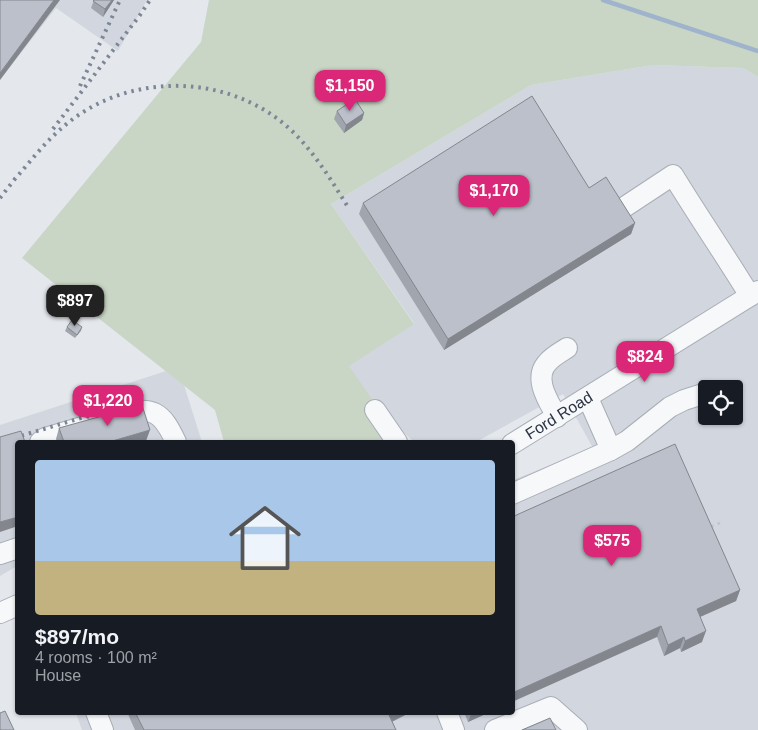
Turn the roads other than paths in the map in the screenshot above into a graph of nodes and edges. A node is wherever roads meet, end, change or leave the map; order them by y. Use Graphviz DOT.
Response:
graph roads {
  1 [pos="620,210"];
  2 [pos="754,293"];
  3 [pos="567,348"];
  4 [pos="698,396"];
  5 [pos="588,398"];
  6 [pos="376,410"];
  7 [pos="557,417"];
  8 [pos="42,440"];
  9 [pos="175,440"];
  10 [pos="396,440"];
  11 [pos="515,442"];
  12 [pos="611,450"];
  13 [pos="515,493"];
  14 [pos="15,549"];
  15 [pos="0,554"];
  16 [pos="15,606"];
  17 [pos="0,612"];
  18 [pos="97,715"];
  19 [pos="448,715"];
  20 [pos="103,730"];
  21 [pos="454,730"];
  22 [pos="495,730"];
  23 [pos="577,730"];
  1 -- 2 [label="street"];
  2 -- 5 [label="street, Ford Road"];
  3 -- 7 [label="street"];
  4 -- 12 [label="street"];
  5 -- 7 [label="street, Ford Road"];
  5 -- 12 [label="street"];
  6 -- 10 [label="street"];
  7 -- 11 [label="street, Ford Road"];
  8 -- 9 [label="street"];
  12 -- 13 [label="street"];
  14 -- 15 [label="street"];
  16 -- 17 [label="street"];
  18 -- 20 [label="street"];
  19 -- 21 [label="street"];
  22 -- 23 [label="street"];
}
